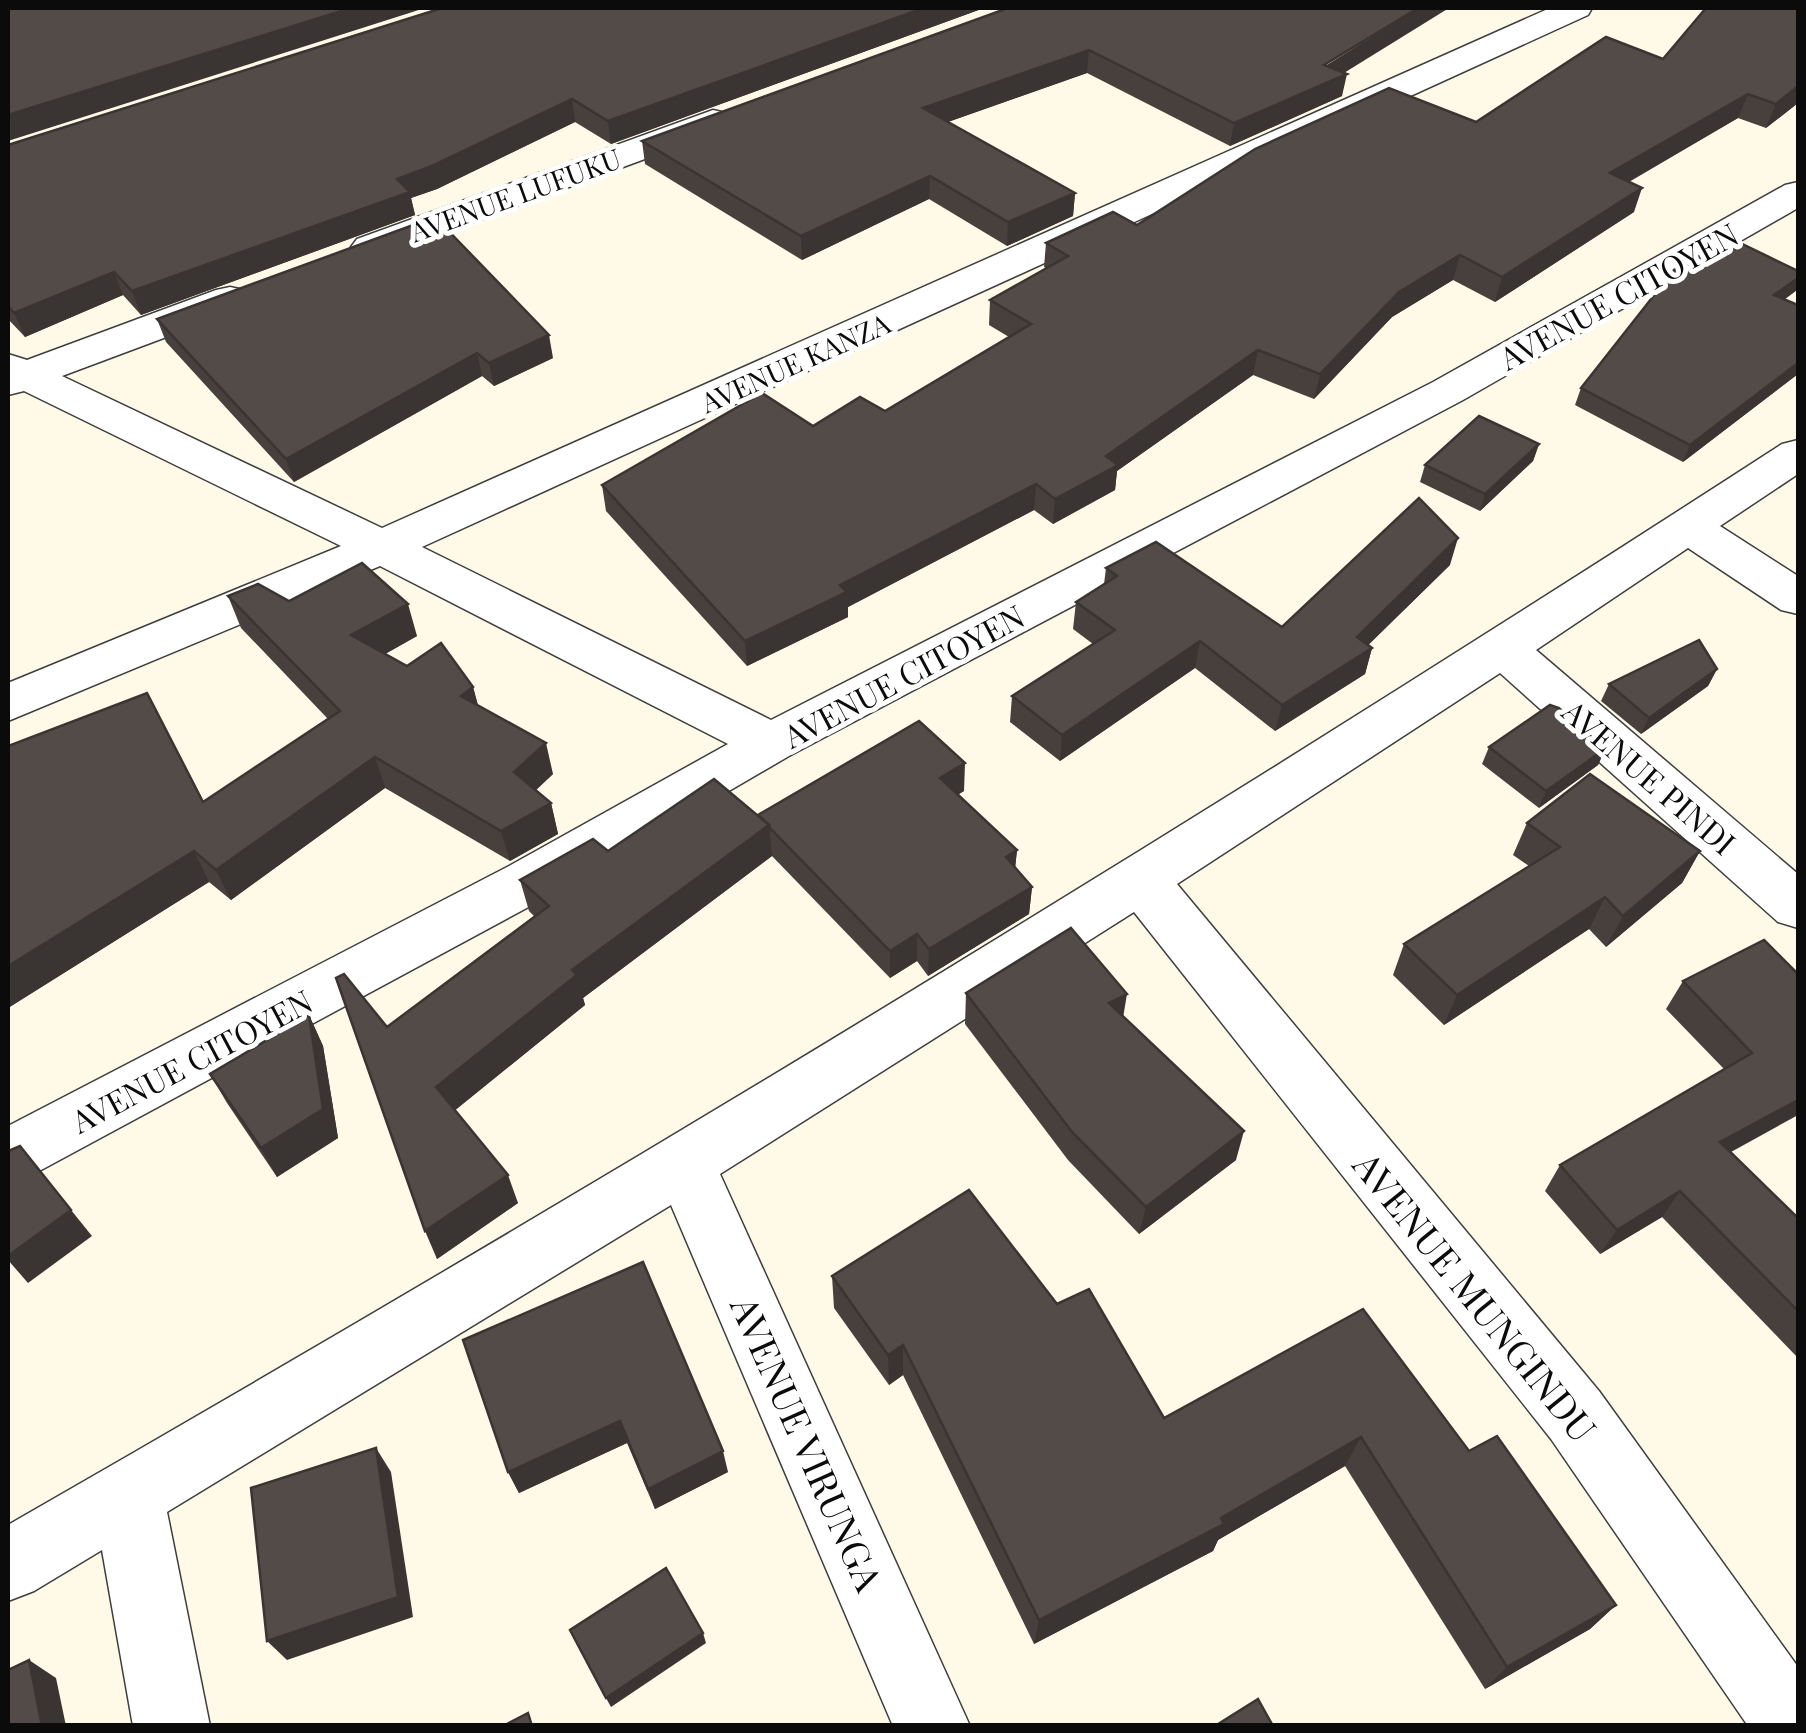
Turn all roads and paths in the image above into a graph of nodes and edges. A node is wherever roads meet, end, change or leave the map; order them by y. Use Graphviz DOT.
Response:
graph roads {
  1 [pos="1576,8"];
  2 [pos="750,107"];
  3 [pos="1798,193"];
  4 [pos="340,258"];
  5 [pos="266,286"];
  6 [pos="13,375"];
  7 [pos="1798,454"];
  8 [pos="1688,527"];
  9 [pos="382,547"];
  10 [pos="1798,598"];
  11 [pos="1501,647"];
  12 [pos="8,703"];
  13 [pos="771,744"];
  14 [pos="1140,879"];
  15 [pos="1798,906"];
  16 [pos="8,1157"];
  17 [pos="683,1161"];
  18 [pos="128,1495"];
  19 [pos="8,1565"];
  20 [pos="172,1726"];
  21 [pos="932,1726"];
  22 [pos="1794,1726"];
  1 -- 9 [label="street, AVENUE KANZA"];
  2 -- 4 [label="street, AVENUE LUFUKU"];
  3 -- 13 [label="street, AVENUE CITOYEN"];
  5 -- 6 [label="street"];
  6 -- 9 [label="street"];
  7 -- 8 [label="street"];
  8 -- 10 [label="street"];
  8 -- 11 [label="street"];
  9 -- 12 [label="street, AVENUE KANZA"];
  9 -- 13 [label="street"];
  11 -- 14 [label="street"];
  11 -- 15 [label="street, AVENUE PINDI"];
  13 -- 16 [label="street, AVENUE CITOYEN"];
  14 -- 17 [label="street"];
  14 -- 22 [label="street, AVENUE MUNGINDU"];
  17 -- 18 [label="street"];
  17 -- 21 [label="street, AVENUE VIRUNGA"];
  18 -- 19 [label="street"];
  18 -- 20 [label="street"];
}
